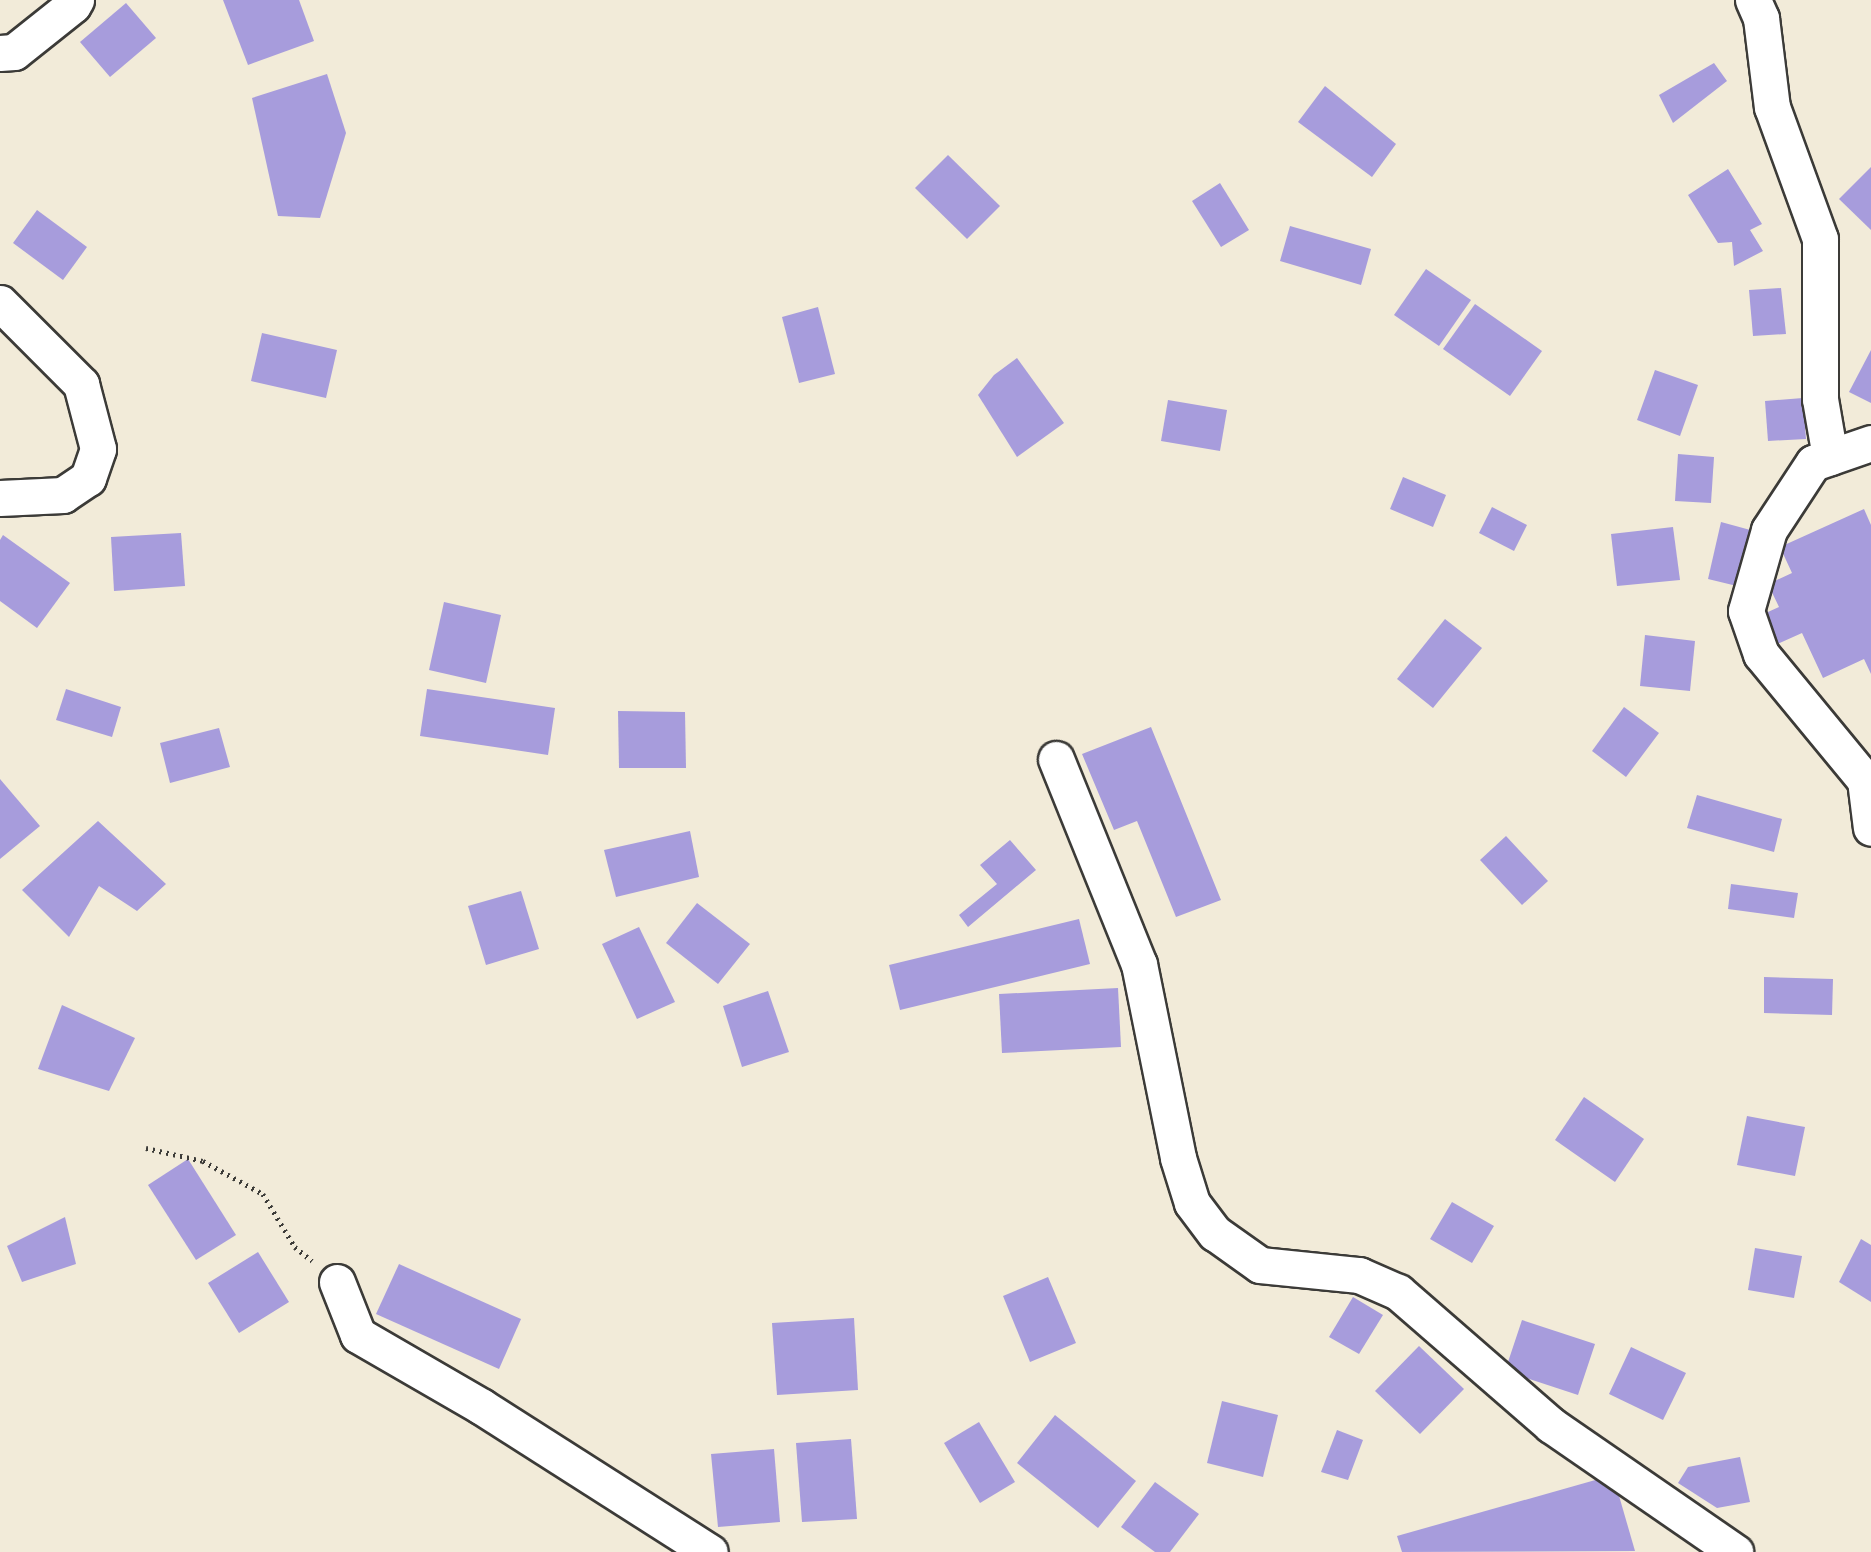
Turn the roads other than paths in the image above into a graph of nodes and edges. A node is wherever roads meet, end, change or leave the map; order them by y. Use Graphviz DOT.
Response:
graph roads {
  1 [pos="76,0"];
  2 [pos="1753,0"];
  3 [pos="0,53"];
  4 [pos="0,303"];
  5 [pos="1871,443"];
  6 [pos="1830,457"];
  7 [pos="0,498"];
  8 [pos="1056,759"];
  9 [pos="1871,828"];
  10 [pos="337,1282"];
  11 [pos="710,1552"];
  12 [pos="1735,1552"];
  1 -- 3 [label="street"];
  2 -- 6 [label="street"];
  4 -- 7 [label="street"];
  5 -- 6 [label="street"];
  6 -- 9 [label="street"];
  8 -- 12 [label="street"];
  10 -- 11 [label="street"];
}
